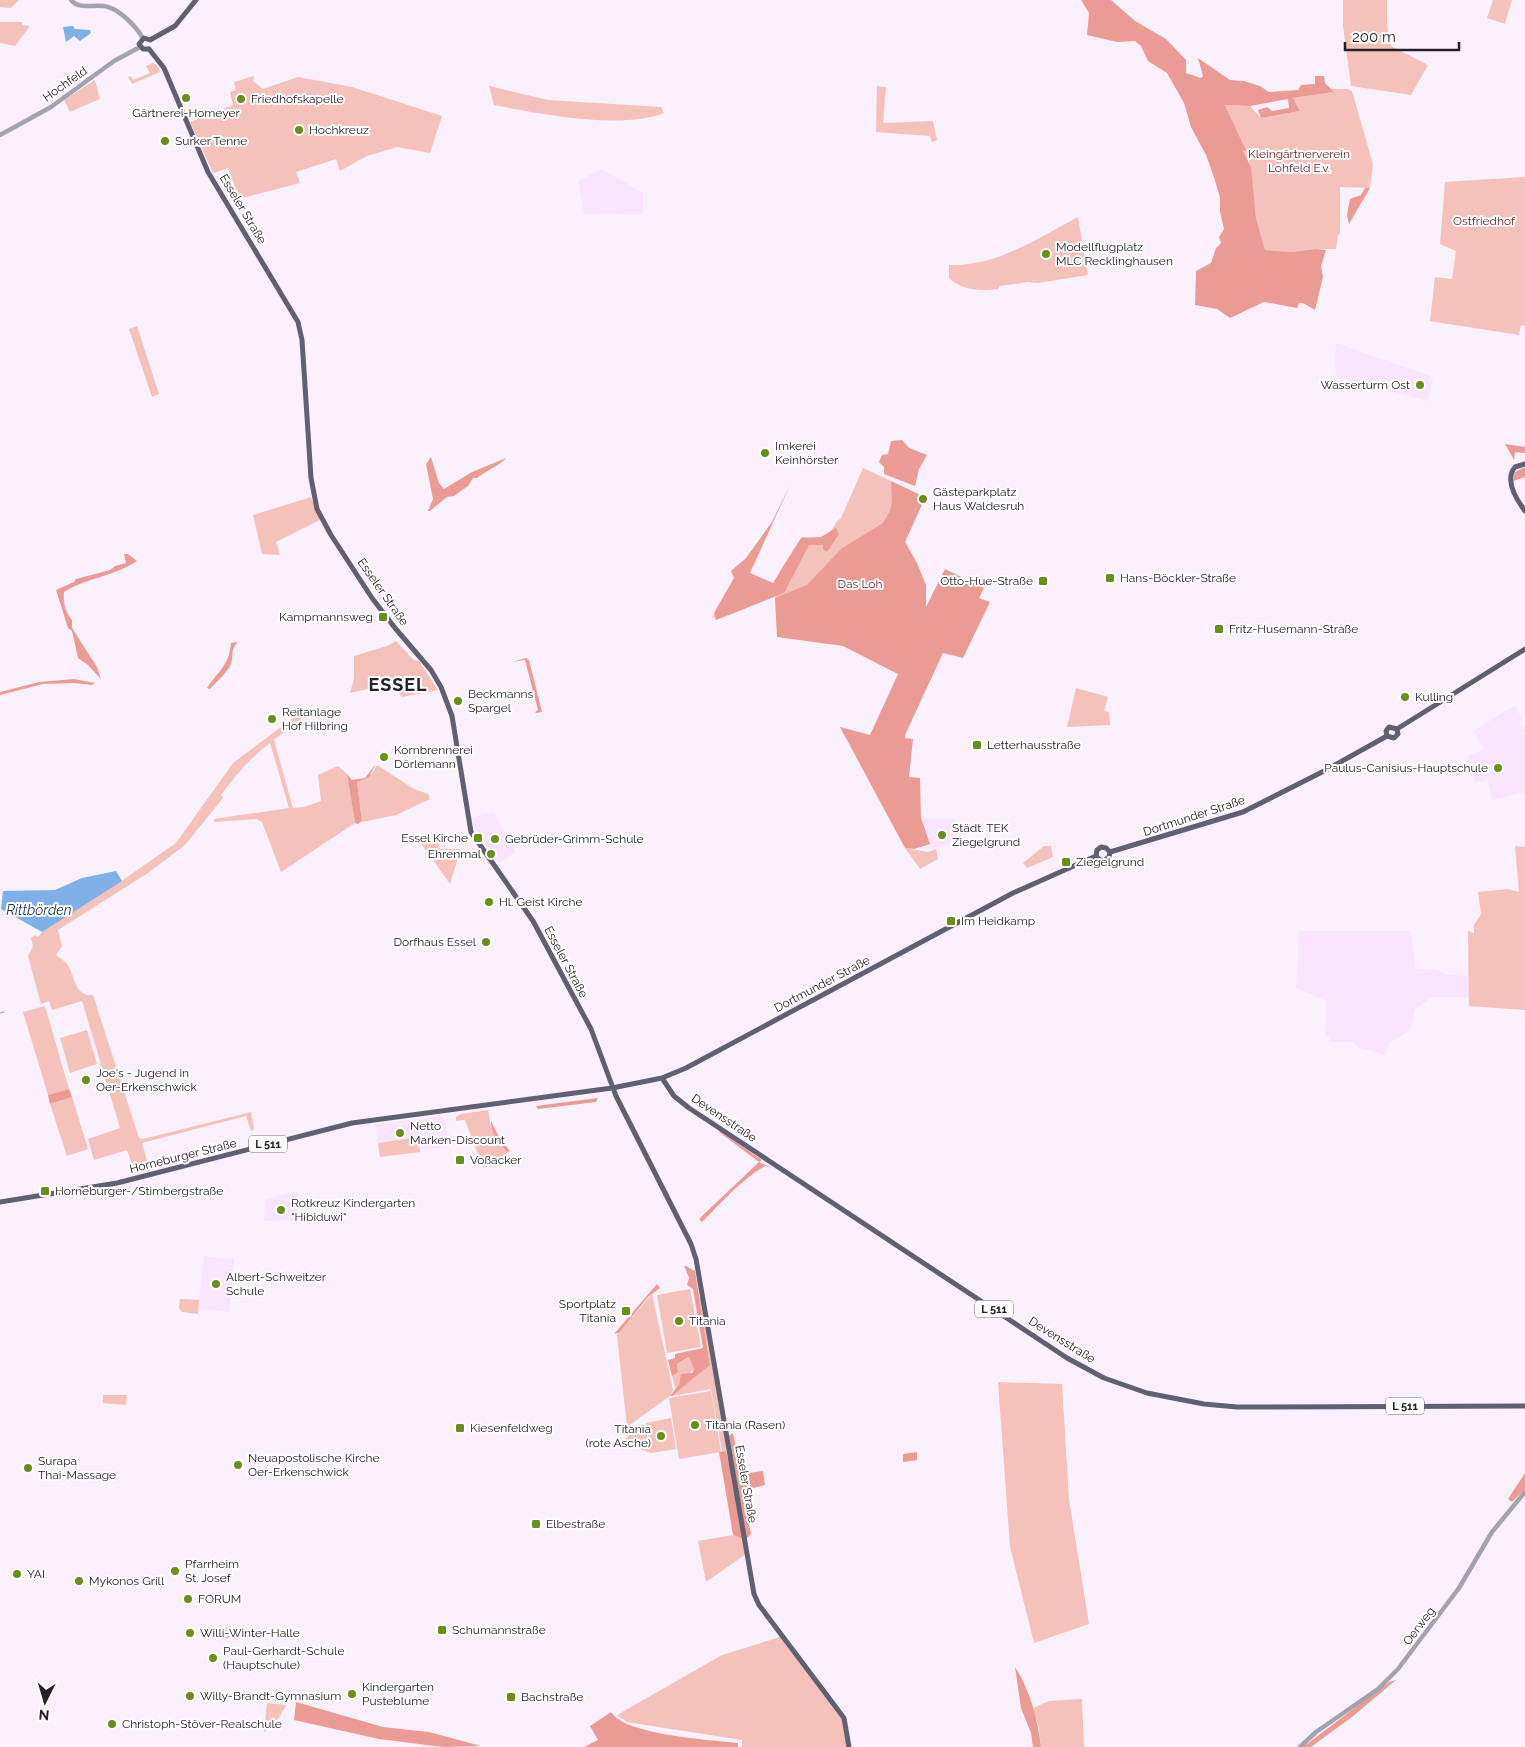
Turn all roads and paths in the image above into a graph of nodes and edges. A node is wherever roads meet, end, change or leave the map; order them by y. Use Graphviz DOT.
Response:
graph roads {
  1 [pos="196,0"];
  2 [pos="72,1"];
  3 [pos="143,39"];
  4 [pos="150,40"];
  5 [pos="140,47"];
  6 [pos="149,48"];
  7 [pos="0,135"];
  8 [pos="1525,464"];
  9 [pos="1525,511"];
  10 [pos="1525,649"];
  11 [pos="1397,729"];
  12 [pos="1387,736"];
  13 [pos="1110,852"];
  14 [pos="1096,856"];
  15 [pos="662,1078"];
  16 [pos="612,1088"];
  17 [pos="547,1097"];
  18 [pos="0,1202"];
  19 [pos="1525,1406"];
  20 [pos="1525,1492"];
  21 [pos="848,1747"];
  22 [pos="1300,1747"];
  1 -- 4 [label="main road"];
  2 -- 3 [label="street"];
  3 -- 4 [label="main road"];
  3 -- 5 [label="main road"];
  4 -- 6 [label="main road"];
  5 -- 6 [label="main road"];
  5 -- 7 [label="street, Hochfeld"];
  6 -- 16 [label="main road, Esseler Straße"];
  8 -- 9 [label="main road"];
  10 -- 11 [label="main road, Dortmunder Straße"];
  11 -- 12 [label="main road, Dortmunder Straße"];
  11 -- 12 [label="main road, Dortmunder Straße"];
  12 -- 13 [label="main road, Dortmunder Straße"];
  13 -- 14 [label="main road, Dortmunder Straße"];
  13 -- 14 [label="main road, Dortmunder Straße"];
  14 -- 15 [label="main road, Dortmunder Straße"];
  15 -- 16 [label="main road, Dortmunder Straße / L 511"];
  15 -- 19 [label="main road, Devensstraße / L 511"];
  16 -- 17 [label="main road, Dortmunder Straße / L 511"];
  16 -- 21 [label="main road, Esseler Straße"];
  17 -- 18 [label="main road, Horneburger Straße / L 511"];
  20 -- 22 [label="street, Oerweg"];
}
